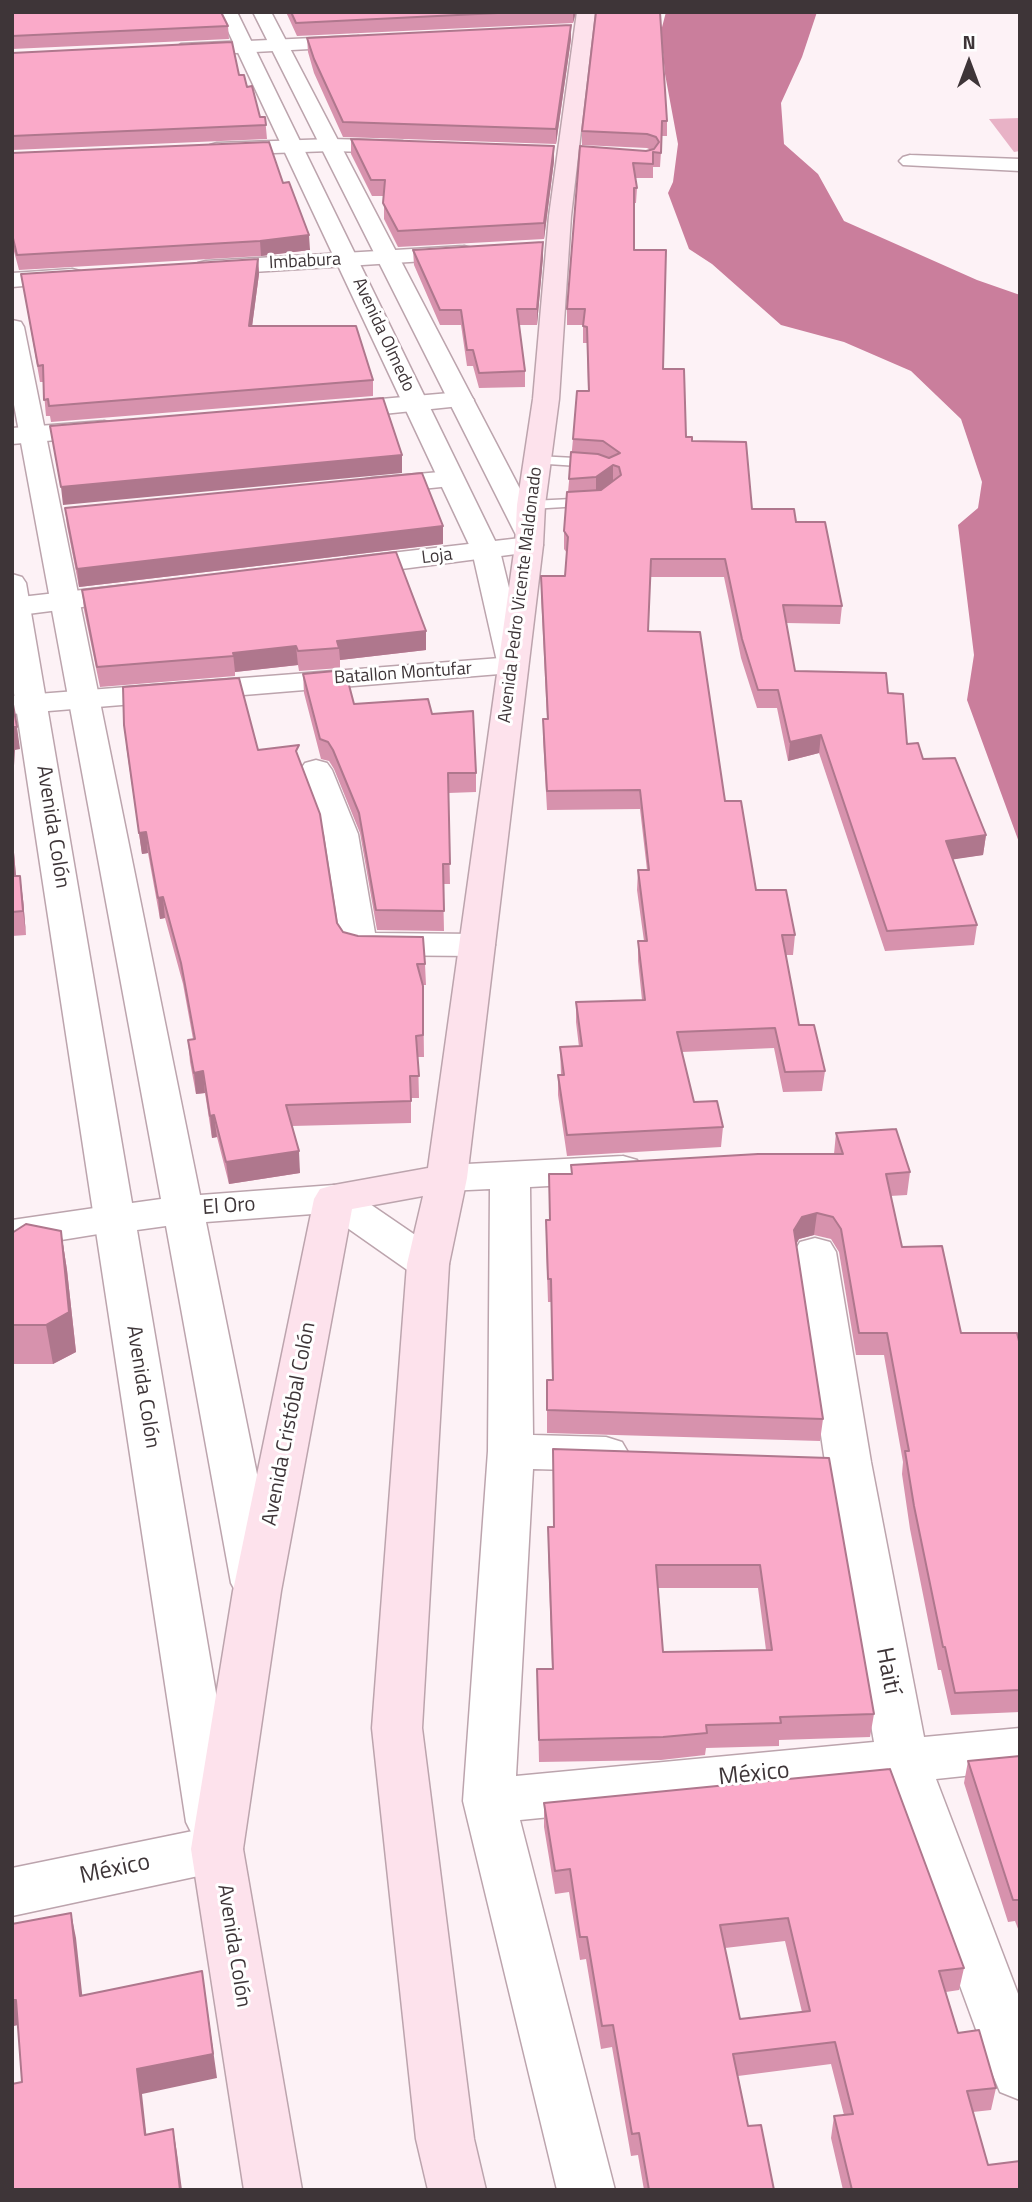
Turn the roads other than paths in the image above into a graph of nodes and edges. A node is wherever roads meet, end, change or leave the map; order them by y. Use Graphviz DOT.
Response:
graph roads {
  1 [pos="228,12"];
  2 [pos="262,12"];
  3 [pos="583,21"];
  4 [pos="376,41"];
  5 [pos="279,46"];
  6 [pos="245,47"];
  7 [pos="163,51"];
  8 [pos="331,145"];
  9 [pos="291,146"];
  10 [pos="423,148"];
  11 [pos="192,150"];
  12 [pos="910,161"];
  13 [pos="1020,165"];
  14 [pos="492,251"];
  15 [pos="388,257"];
  16 [pos="349,260"];
  17 [pos="187,269"];
  18 [pos="93,275"];
  19 [pos="12,279"];
  20 [pos="12,327"];
  21 [pos="461,400"];
  22 [pos="415,405"];
  23 [pos="306,414"];
  24 [pos="128,427"];
  25 [pos="22,435"];
  26 [pos="537,460"];
  27 [pos="609,467"];
  28 [pos="451,478"];
  29 [pos="340,489"];
  30 [pos="606,497"];
  31 [pos="530,528"];
  32 [pos="486,551"];
  33 [pos="323,570"];
  34 [pos="160,590"];
  35 [pos="13,599"];
  36 [pos="65,601"];
  37 [pos="513,666"];
  38 [pos="84,698"];
  39 [pos="22,704"];
  40 [pos="316,770"];
  41 [pos="477,945"];
  42 [pos="664,1166"];
  43 [pos="510,1175"];
  44 [pos="447,1178"];
  45 [pos="334,1199"];
  46 [pos="183,1210"];
  47 [pos="115,1219"];
  48 [pos="12,1234"];
  49 [pos="815,1252"];
  50 [pos="428,1264"];
  51 [pos="510,1451"];
  52 [pos="645,1456"];
  53 [pos="257,1591"];
  54 [pos="1020,1749"];
  55 [pos="903,1760"];
  56 [pos="489,1801"];
  57 [pos="217,1849"];
  58 [pos="12,1892"];
  59 [pos="1020,2073"];
  60 [pos="273,2190"];
  61 [pos="457,2190"];
  62 [pos="586,2190"];
  1 -- 6 [label="street, Avenida Olmedo"];
  2 -- 5 [label="street, Avenida Olmedo"];
  3 -- 26 [label="main road, Avenida Pedro Vicente Maldonado"];
  4 -- 5 [label="street"];
  5 -- 6 [label="street"];
  5 -- 8 [label="street, Avenida Olmedo"];
  6 -- 7 [label="street"];
  6 -- 9 [label="street, Avenida Olmedo"];
  8 -- 9 [label="street"];
  8 -- 10 [label="street"];
  8 -- 15 [label="street, Avenida Olmedo"];
  9 -- 11 [label="street"];
  9 -- 16 [label="street, Avenida Olmedo"];
  12 -- 13 [label="street"];
  14 -- 15 [label="street, Imbabura"];
  15 -- 16 [label="street, Imbabura"];
  15 -- 21 [label="street, Avenida Olmedo"];
  16 -- 17 [label="street, Imbabura"];
  16 -- 22 [label="street, Avenida Olmedo"];
  18 -- 19 [label="street"];
  20 -- 25 [label="street"];
  21 -- 22 [label="street"];
  21 -- 31 [label="street, Avenida Olmedo"];
  22 -- 23 [label="street"];
  22 -- 28 [label="street, Avenida Olmedo"];
  24 -- 25 [label="street"];
  25 -- 36 [label="street"];
  26 -- 27 [label="lane"];
  26 -- 31 [label="main road, Avenida Pedro Vicente Maldonado"];
  28 -- 29 [label="street"];
  28 -- 32 [label="street, Avenida Olmedo"];
  30 -- 31 [label="lane"];
  31 -- 32 [label="street, Loja"];
  31 -- 37 [label="main road, Avenida Pedro Vicente Maldonado"];
  32 -- 33 [label="street, Loja"];
  32 -- 37 [label="street, Avenida Olmedo"];
  34 -- 36 [label="street"];
  35 -- 36 [label="street"];
  35 -- 39 [label="street, Avenida Colón"];
  36 -- 38 [label="street"];
  37 -- 38 [label="street, Batallon Montufar"];
  37 -- 41 [label="main road, Avenida Pedro Vicente Maldonado"];
  38 -- 39 [label="street, Batallon Montufar"];
  38 -- 46 [label="street"];
  39 -- 47 [label="street, Avenida Colón"];
  40 -- 41 [label="street"];
  41 -- 44 [label="main road, Avenida Pedro Vicente Maldonado"];
  42 -- 43 [label="street"];
  43 -- 44 [label="street"];
  43 -- 51 [label="street"];
  44 -- 45 [label="main road"];
  44 -- 50 [label="main road"];
  45 -- 46 [label="street, El Oro"];
  45 -- 50 [label="street"];
  45 -- 53 [label="main road, Avenida Cristóbal Colón"];
  46 -- 47 [label="street, El Oro"];
  46 -- 53 [label="street"];
  47 -- 48 [label="street, El Oro"];
  47 -- 57 [label="street, Avenida Colón"];
  49 -- 55 [label="street, Haití"];
  50 -- 61 [label="main road"];
  51 -- 52 [label="street"];
  51 -- 56 [label="street"];
  53 -- 57 [label="main road, Avenida Cristóbal Colón"];
  54 -- 55 [label="street, México"];
  55 -- 56 [label="street, México"];
  55 -- 59 [label="street, Haití"];
  56 -- 62 [label="street"];
  57 -- 58 [label="street, México"];
  57 -- 60 [label="main road, Avenida Colón"];
}
